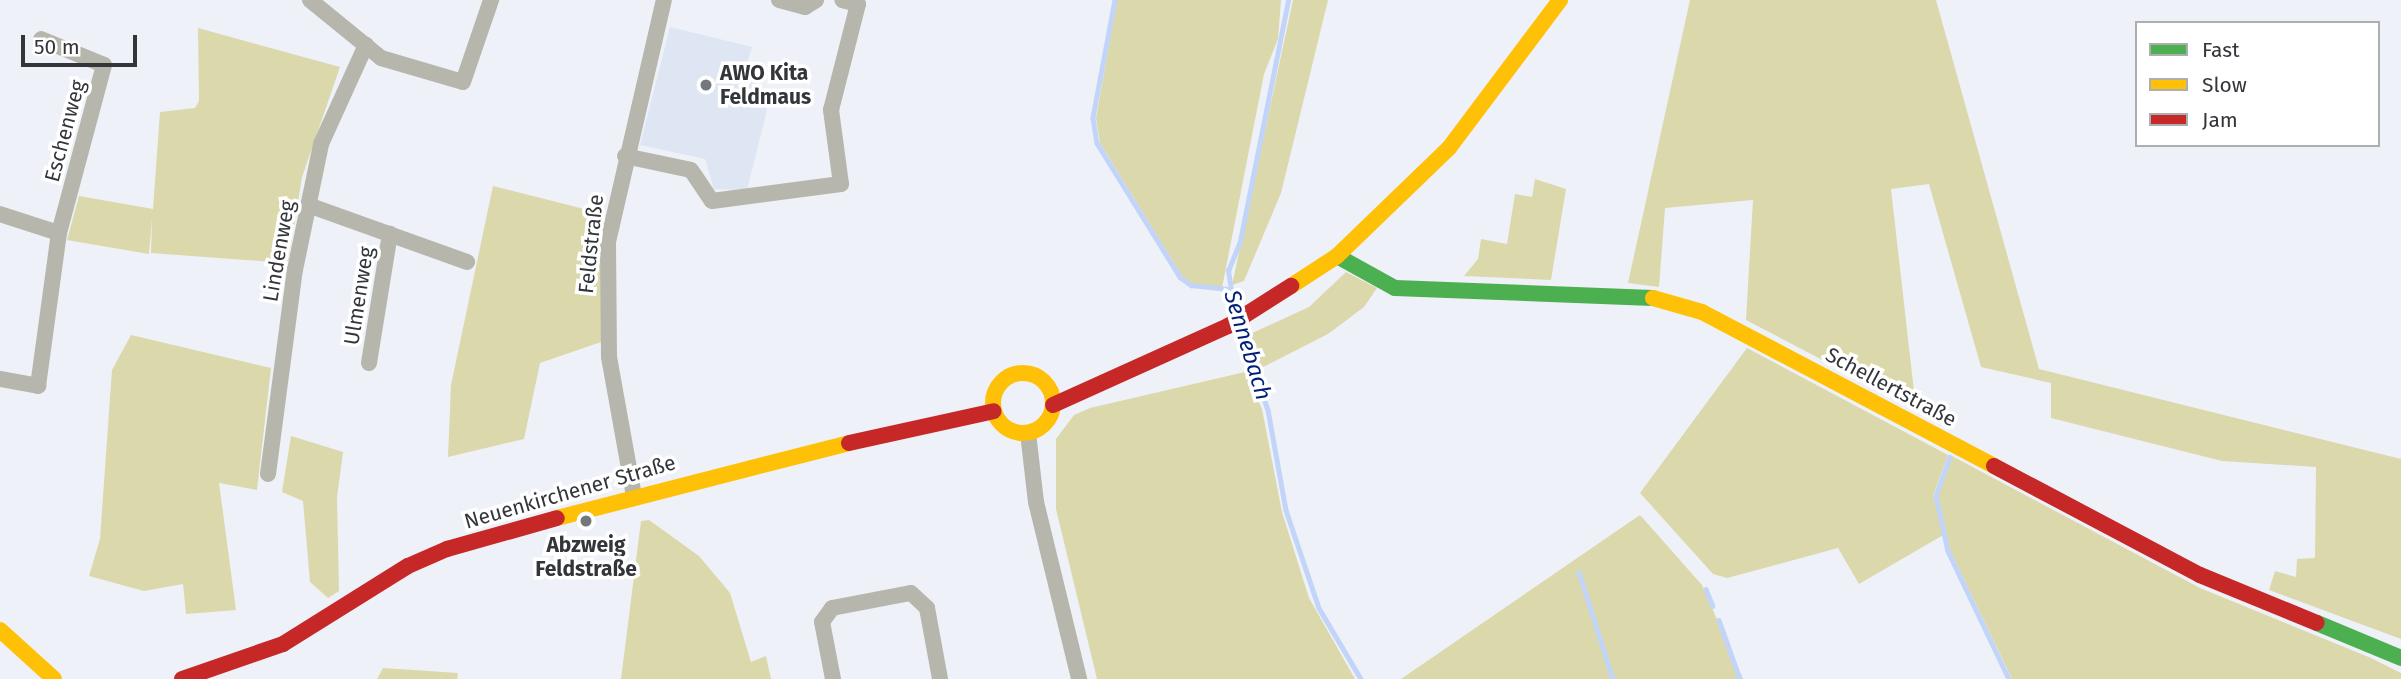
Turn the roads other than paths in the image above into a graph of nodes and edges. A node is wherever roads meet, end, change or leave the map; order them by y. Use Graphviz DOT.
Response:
graph roads {
  1 [pos="310,0"];
  2 [pos="491,0"];
  3 [pos="664,0"];
  4 [pos="779,0"];
  5 [pos="816,0"];
  6 [pos="846,0"];
  7 [pos="1560,0"];
  8 [pos="41,39"];
  9 [pos="366,44"];
  10 [pos="625,156"];
  11 [pos="308,205"];
  12 [pos="0,214"];
  13 [pos="59,233"];
  14 [pos="390,234"];
  15 [pos="1337,256"];
  16 [pos="467,262"];
  17 [pos="369,363"];
  18 [pos="1148,364"];
  19 [pos="0,379"];
  20 [pos="1046,383"];
  21 [pos="1054,405"];
  22 [pos="994,411"];
  23 [pos="1028,433"];
  24 [pos="268,474"];
  25 [pos="634,496"];
  26 [pos="0,630"];
  27 [pos="2401,658"];
  28 [pos="54,679"];
  29 [pos="182,679"];
  30 [pos="834,679"];
  31 [pos="940,679"];
  32 [pos="1079,679"];
  1 -- 9 [label="street"];
  2 -- 9 [label="street"];
  3 -- 10 [label="street, Feldstraße"];
  4 -- 5 [label="street"];
  6 -- 10 [label="street"];
  7 -- 15 [label="street"];
  8 -- 13 [label="street, Eschenweg"];
  9 -- 11 [label="street, Lindenweg"];
  10 -- 25 [label="street, Feldstraße"];
  11 -- 14 [label="street, Ulmenweg"];
  11 -- 24 [label="street, Lindenweg"];
  12 -- 13 [label="street"];
  13 -- 19 [label="street, Eschenweg"];
  14 -- 16 [label="street, Ulmenweg"];
  14 -- 17 [label="street, Ulmenweg"];
  15 -- 18 [label="street"];
  15 -- 27 [label="street, Schellertstraße"];
  18 -- 20 [label="street"];
  18 -- 21 [label="street"];
  20 -- 21 [label="street"];
  20 -- 22 [label="street"];
  21 -- 23 [label="street"];
  22 -- 23 [label="street"];
  22 -- 25 [label="street, Neuenkirchener Straße"];
  23 -- 32 [label="street"];
  25 -- 29 [label="street, Neuenkirchener Straße"];
  26 -- 28 [label="street"];
  30 -- 31 [label="street"];
}
